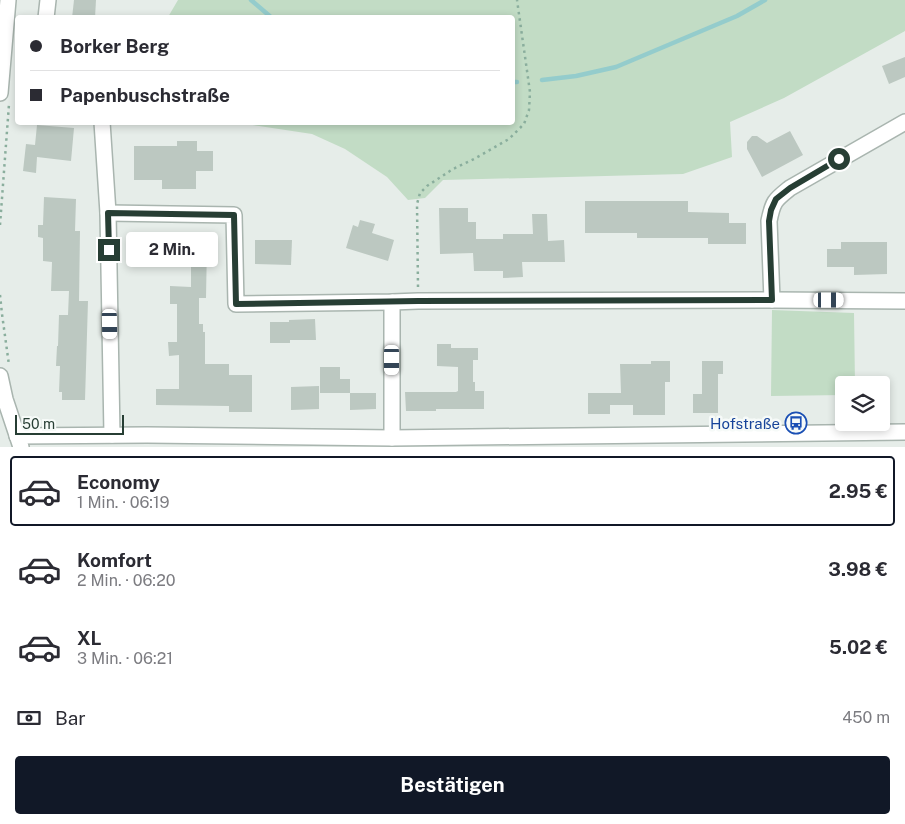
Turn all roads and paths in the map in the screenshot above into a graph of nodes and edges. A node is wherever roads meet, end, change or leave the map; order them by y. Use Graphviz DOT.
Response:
graph roads {
  1 [pos="8,0"];
  2 [pos="48,0"];
  3 [pos="517,0"];
  4 [pos="46,15"];
  5 [pos="5,96"];
  6 [pos="905,122"];
  7 [pos="102,125"];
  8 [pos="108,213"];
  9 [pos="0,225"];
  10 [pos="772,300"];
  11 [pos="418,301"];
  12 [pos="905,301"];
  13 [pos="392,302"];
  14 [pos="0,376"];
  15 [pos="905,432"];
  16 [pos="112,435"];
  17 [pos="392,438"];
  18 [pos="19,441"];
  19 [pos="270,441"];
  1 -- 5 [label="street"];
  2 -- 4 [label="street"];
  3 -- 11 [label="path"];
  5 -- 9 [label="path"];
  6 -- 10 [label="street"];
  7 -- 8 [label="street"];
  8 -- 13 [label="street"];
  8 -- 16 [label="street"];
  10 -- 11 [label="street"];
  10 -- 12 [label="street"];
  11 -- 13 [label="street"];
  13 -- 17 [label="street"];
  14 -- 18 [label="street"];
  15 -- 17 [label="street"];
  16 -- 18 [label="street"];
  16 -- 19 [label="street"];
  17 -- 19 [label="street"];
}
